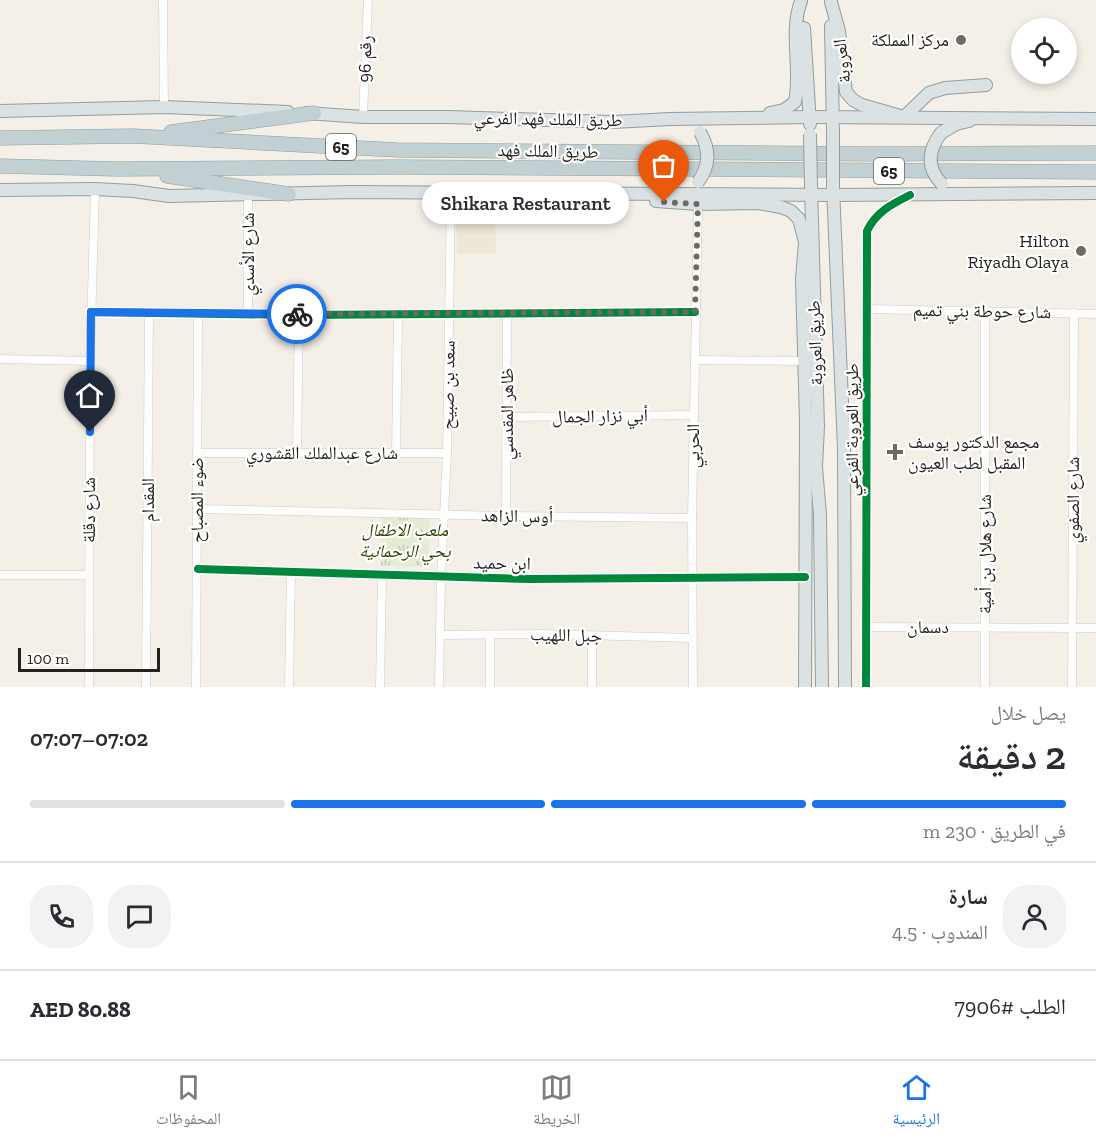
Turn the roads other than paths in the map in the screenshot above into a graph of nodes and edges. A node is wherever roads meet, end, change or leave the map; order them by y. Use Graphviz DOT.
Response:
graph roads {
  1 [pos="163,0"];
  2 [pos="368,0"];
  3 [pos="801,0"];
  4 [pos="831,1"];
  5 [pos="986,85"];
  6 [pos="165,107"];
  7 [pos="0,111"];
  8 [pos="314,114"];
  9 [pos="363,117"];
  10 [pos="810,117"];
  11 [pos="904,117"];
  12 [pos="747,118"];
  13 [pos="832,118"];
  14 [pos="976,118"];
  15 [pos="1096,119"];
  16 [pos="613,122"];
  17 [pos="134,136"];
  18 [pos="0,138"];
  19 [pos="1096,153"];
  20 [pos="0,166"];
  21 [pos="117,169"];
  22 [pos="1096,172"];
  23 [pos="94,189"];
  24 [pos="0,190"];
  25 [pos="811,191"];
  26 [pos="833,191"];
  27 [pos="451,193"];
  28 [pos="1096,193"];
  29 [pos="289,194"];
  30 [pos="607,194"];
  31 [pos="974,194"];
  32 [pos="910,195"];
  33 [pos="248,196"];
  34 [pos="698,204"];
  35 [pos="812,213"];
  36 [pos="805,242"];
  37 [pos="813,259"];
  38 [pos="868,309"];
  39 [pos="91,312"];
  40 [pos="695,312"];
  41 [pos="985,312"];
  42 [pos="149,313"];
  43 [pos="248,313"];
  44 [pos="507,313"];
  45 [pos="1074,313"];
  46 [pos="198,314"];
  47 [pos="398,314"];
  48 [pos="449,314"];
  49 [pos="1096,314"];
  50 [pos="299,315"];
  51 [pos="0,359"];
  52 [pos="695,360"];
  53 [pos="90,361"];
  54 [pos="805,361"];
  55 [pos="866,376"];
  56 [pos="693,415"];
  57 [pos="507,417"];
  58 [pos="844,449"];
  59 [pos="297,452"];
  60 [pos="197,453"];
  61 [pos="447,453"];
  62 [pos="396,454"];
  63 [pos="816,467"];
  64 [pos="197,509"];
  65 [pos="444,513"];
  66 [pos="506,516"];
  67 [pos="692,518"];
  68 [pos="806,519"];
  69 [pos="198,568"];
  70 [pos="291,571"];
  71 [pos="382,574"];
  72 [pos="0,575"];
  73 [pos="88,575"];
  74 [pos="441,576"];
  75 [pos="805,577"];
  76 [pos="693,578"];
  77 [pos="867,627"];
  78 [pos="985,627"];
  79 [pos="1073,627"];
  80 [pos="1096,628"];
  81 [pos="846,632"];
  82 [pos="490,635"];
  83 [pos="440,636"];
  84 [pos="592,636"];
  85 [pos="693,638"];
  86 [pos="89,687"];
  87 [pos="146,687"];
  88 [pos="196,687"];
  89 [pos="289,687"];
  90 [pos="380,687"];
  91 [pos="439,687"];
  92 [pos="490,687"];
  93 [pos="592,687"];
  94 [pos="693,687"];
  95 [pos="805,687"];
  96 [pos="822,687"];
  97 [pos="845,687"];
  98 [pos="852,687"];
  99 [pos="866,687"];
  100 [pos="985,687"];
  101 [pos="1072,687"];
  1 -- 6 [label="street"];
  2 -- 9 [label="street, رقم 96"];
  3 -- 10 [label="main road, طريق العروبة"];
  3 -- 12 [label="main road"];
  4 -- 11 [label="main road, العروبة"];
  4 -- 13 [label="main road, طريق العروبة"];
  5 -- 11 [label="main road"];
  6 -- 7 [label="main road, طريق الملك فهد الفرعي"];
  6 -- 8 [label="main road, طريق الملك فهد الفرعي"];
  8 -- 9 [label="main road, طريق الملك فهد الفرعي"];
  8 -- 17 [label="highway"];
  9 -- 16 [label="main road, طريق الملك فهد الفرعي"];
  10 -- 12 [label="main road, طريق الملك فهد الفرعي"];
  10 -- 13 [label="main road, طريق الملك فهد الفرعي"];
  10 -- 25 [label="main road, طريق العروبة, bridge"];
  11 -- 13 [label="main road, طريق الملك فهد الفرعي"];
  11 -- 14 [label="main road, طريق الملك فهد الفرعي"];
  12 -- 16 [label="main road, طريق الملك فهد الفرعي"];
  13 -- 26 [label="main road, طريق العروبة, bridge"];
  14 -- 15 [label="main road, طريق الملك فهد الفرعي"];
  14 -- 31 [label="main road, bridge"];
  16 -- 30 [label="main road, bridge"];
  17 -- 18 [label="highway, طريق الملك فهد / 65"];
  17 -- 19 [label="highway, طريق الملك فهد / 65"];
  20 -- 21 [label="highway, طريق الملك فهد / 65"];
  21 -- 22 [label="highway, طريق الملك فهد / 65"];
  21 -- 29 [label="highway"];
  23 -- 24 [label="main road"];
  23 -- 33 [label="main road"];
  23 -- 39 [label="street, شارع دقلة"];
  25 -- 26 [label="main road"];
  25 -- 30 [label="main road"];
  25 -- 35 [label="main road, طريق العروبة"];
  26 -- 32 [label="main road"];
  26 -- 58 [label="main road, طريق العروبة"];
  27 -- 29 [label="main road"];
  27 -- 30 [label="main road"];
  27 -- 48 [label="street, سعد بن صبيح"];
  28 -- 31 [label="main road"];
  29 -- 33 [label="main road"];
  30 -- 34 [label="main road"];
  31 -- 32 [label="main road"];
  32 -- 38 [label="street, طريق العروبة الفرعي"];
  33 -- 43 [label="street, شارع الأسدي"];
  34 -- 36 [label="main road"];
  34 -- 40 [label="street, الحربي"];
  35 -- 36 [label="main road"];
  35 -- 37 [label="main road, طريق العروبة"];
  36 -- 37 [label="main road"];
  36 -- 54 [label="main road"];
  37 -- 63 [label="main road, طريق العروبة"];
  38 -- 41 [label="street, شارع حوطة بني تميم"];
  38 -- 55 [label="street, طريق العروبة الفرعي"];
  39 -- 42 [label="street"];
  39 -- 53 [label="street, شارع دقلة"];
  40 -- 44 [label="street"];
  40 -- 52 [label="street, الحربي"];
  41 -- 45 [label="street, شارع حوطة بني تميم"];
  41 -- 78 [label="street, شارع هلال بن أمية"];
  42 -- 46 [label="street"];
  42 -- 87 [label="street, المقدام"];
  43 -- 46 [label="street"];
  43 -- 50 [label="street"];
  44 -- 48 [label="street"];
  44 -- 57 [label="street, ظاهر المقدسي"];
  45 -- 49 [label="street, شارع حوطة بني تميم"];
  45 -- 79 [label="street, شارع الصفوي"];
  46 -- 60 [label="street, ضوء المصباح"];
  47 -- 48 [label="street"];
  47 -- 50 [label="street"];
  47 -- 62 [label="street"];
  48 -- 61 [label="street, سعد بن صبيح"];
  50 -- 59 [label="street"];
  51 -- 53 [label="street"];
  52 -- 54 [label="street"];
  52 -- 56 [label="street, الحربي"];
  53 -- 73 [label="street, شارع دقلة"];
  54 -- 68 [label="main road"];
  55 -- 58 [label="street"];
  55 -- 77 [label="street, طريق العروبة الفرعي"];
  56 -- 57 [label="street, أبي نزار الجمال"];
  56 -- 67 [label="street, الحربي"];
  57 -- 66 [label="street, ظاهر المقدسي"];
  58 -- 81 [label="main road, طريق العروبة"];
  59 -- 60 [label="street, شارع عبدالملك القشوري"];
  59 -- 62 [label="street, شارع عبدالملك القشوري"];
  60 -- 64 [label="street, ضوء المصباح"];
  61 -- 62 [label="street, شارع عبدالملك القشوري"];
  61 -- 65 [label="street, سعد بن صبيح"];
  63 -- 68 [label="main road"];
  63 -- 96 [label="main road, طريق العروبة"];
  64 -- 65 [label="street, أوس الزاهد"];
  64 -- 69 [label="street, ضوء المصباح"];
  65 -- 66 [label="street, أوس الزاهد"];
  65 -- 74 [label="street, سعد بن صبيح"];
  66 -- 67 [label="street, أوس الزاهد"];
  67 -- 76 [label="street, الحربي"];
  68 -- 75 [label="main road"];
  69 -- 70 [label="street, ابن حميد"];
  69 -- 88 [label="street, ضوء المصباح"];
  70 -- 71 [label="street, ابن حميد"];
  70 -- 89 [label="street"];
  71 -- 74 [label="street, ابن حميد"];
  71 -- 90 [label="street"];
  72 -- 73 [label="street"];
  73 -- 86 [label="street, شارع دقلة"];
  74 -- 76 [label="street, ابن حميد"];
  74 -- 83 [label="street, سعد بن صبيح"];
  75 -- 76 [label="street, ابن حميد"];
  75 -- 95 [label="main road"];
  76 -- 85 [label="street, الحربي"];
  77 -- 78 [label="street, دسمان"];
  77 -- 99 [label="street, طريق العروبة الفرعي"];
  78 -- 79 [label="street, دسمان"];
  78 -- 100 [label="street, شارع هلال بن أمية"];
  79 -- 80 [label="street, دسمان"];
  79 -- 101 [label="street, شارع الصفوي"];
  81 -- 97 [label="main road, طريق العروبة"];
  81 -- 98 [label="main road"];
  82 -- 83 [label="street, جبل اللهيب"];
  82 -- 84 [label="street, جبل اللهيب"];
  82 -- 92 [label="street"];
  83 -- 91 [label="street, سعد بن صبيح"];
  84 -- 85 [label="street, جبل اللهيب"];
  84 -- 93 [label="street"];
  85 -- 94 [label="street, الحربي"];
}
